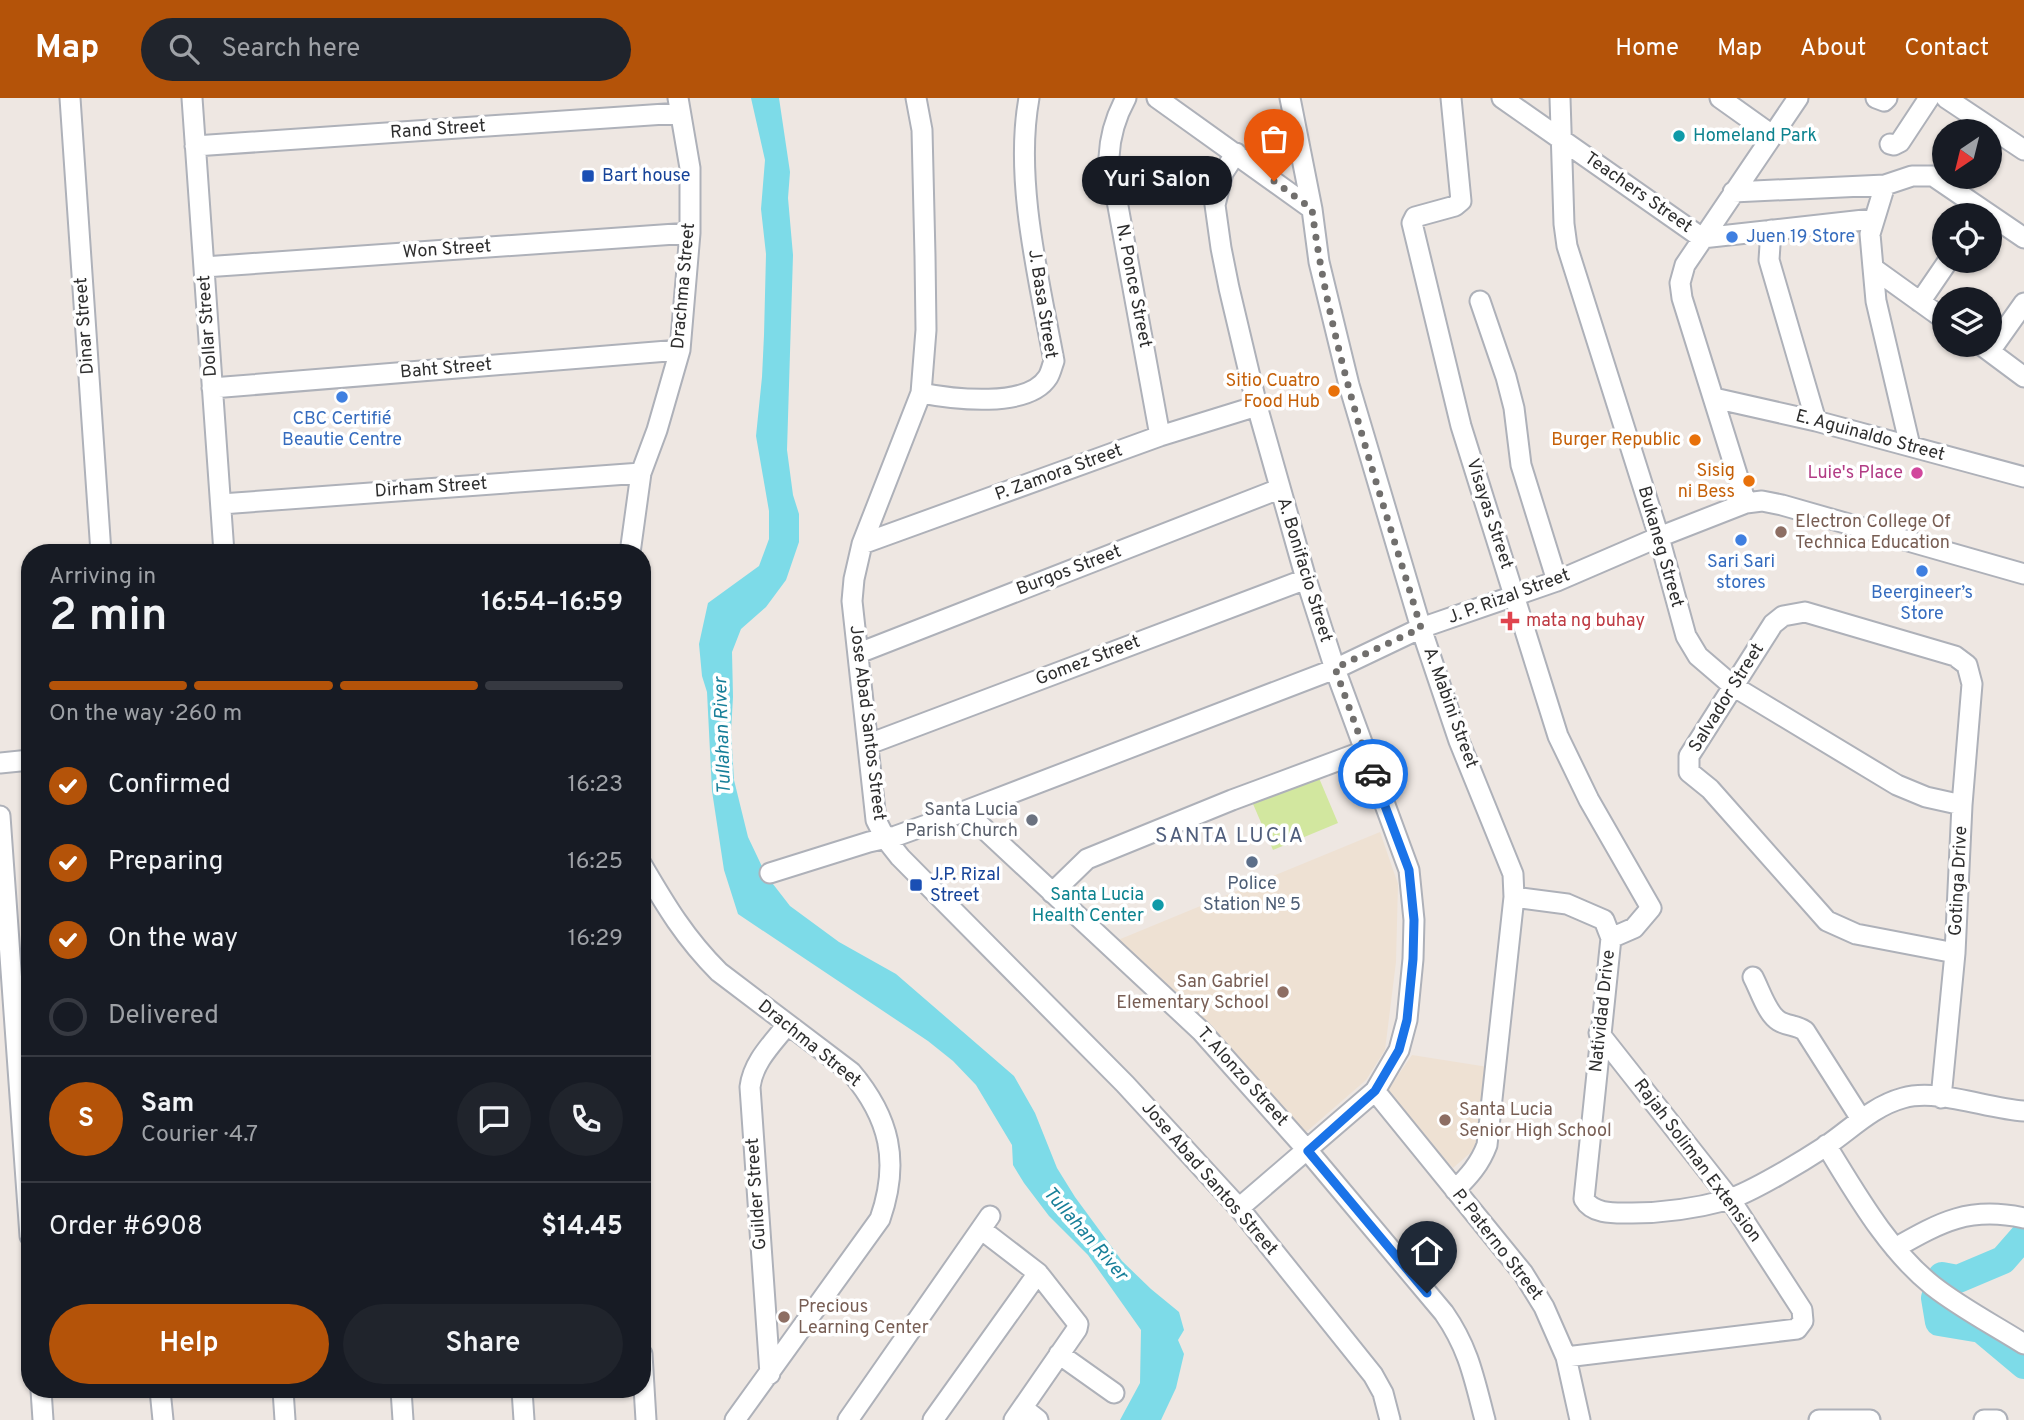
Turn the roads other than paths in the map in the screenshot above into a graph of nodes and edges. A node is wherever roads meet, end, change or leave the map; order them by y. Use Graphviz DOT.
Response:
graph roads {
  1 [pos="70,98"];
  2 [pos="192,98"];
  3 [pos="916,98"];
  4 [pos="1029,98"];
  5 [pos="1126,98"];
  6 [pos="1157,98"];
  7 [pos="1290,98"];
  8 [pos="1451,98"];
  9 [pos="1502,98"];
  10 [pos="1560,98"];
  11 [pos="1720,98"];
  12 [pos="1798,98"];
  13 [pos="1876,98"];
  14 [pos="1887,98"];
  15 [pos="1929,98"];
  16 [pos="1956,101"];
  17 [pos="679,106"];
  18 [pos="1773,135"];
  19 [pos="1562,139"];
  20 [pos="1889,144"];
  21 [pos="195,146"];
  22 [pos="2024,150"];
  23 [pos="1236,153"];
  24 [pos="1885,185"];
  25 [pos="1733,192"];
  26 [pos="1312,209"];
  27 [pos="1873,219"];
  28 [pos="1771,230"];
  29 [pos="690,233"];
  30 [pos="1702,238"];
  31 [pos="2024,238"];
  32 [pos="204,267"];
  33 [pos="1873,268"];
  34 [pos="1940,273"];
  35 [pos="1480,301"];
  36 [pos="1920,302"];
  37 [pos="2024,303"];
  38 [pos="1932,310"];
  39 [pos="2002,328"];
  40 [pos="680,350"];
  41 [pos="1997,357"];
  42 [pos="2024,377"];
  43 [pos="212,388"];
  44 [pos="921,393"];
  45 [pos="1714,398"];
  46 [pos="1257,406"];
  47 [pos="1816,421"];
  48 [pos="1160,436"];
  49 [pos="1910,446"];
  50 [pos="641,473"];
  51 [pos="2023,474"];
  52 [pos="1279,489"];
  53 [pos="1746,503"];
  54 [pos="220,504"];
  55 [pos="1659,537"];
  56 [pos="100,544"];
  57 [pos="223,544"];
  58 [pos="631,544"];
  59 [pos="862,544"];
  60 [pos="2024,574"];
  61 [pos="1306,579"];
  62 [pos="1557,581"];
  63 [pos="1515,595"];
  64 [pos="1421,628"];
  65 [pos="859,653"];
  66 [pos="1967,665"];
  67 [pos="1335,668"];
  68 [pos="1732,686"];
  69 [pos="869,744"];
  70 [pos="1364,751"];
  71 [pos="21,761"];
  72 [pos="0,763"];
  73 [pos="1962,805"];
  74 [pos="965,811"];
  75 [pos="0,816"];
  76 [pos="885,838"];
  77 [pos="770,873"];
  78 [pos="651,881"];
  79 [pos="1052,893"];
  80 [pos="1514,897"];
  81 [pos="1611,939"];
  82 [pos="1955,953"];
  83 [pos="1753,977"];
  84 [pos="786,1025"];
  85 [pos="1599,1033"];
  86 [pos="1375,1091"];
  87 [pos="1941,1098"];
  88 [pos="21,1110"];
  89 [pos="2021,1111"];
  90 [pos="1861,1119"];
  91 [pos="1826,1145"];
  92 [pos="1308,1151"];
  93 [pos="1455,1190"];
  94 [pos="1730,1199"];
  95 [pos="1239,1208"];
  96 [pos="2024,1218"];
  97 [pos="1895,1248"];
  98 [pos="1038,1273"];
  99 [pos="2024,1344"];
  100 [pos="1059,1354"];
  101 [pos="1566,1357"];
  102 [pos="770,1374"];
  103 [pos="1114,1393"];
  104 [pos="42,1398"];
  105 [pos="161,1398"];
  106 [pos="284,1398"];
  107 [pos="402,1398"];
  108 [pos="523,1398"];
  109 [pos="645,1398"];
  110 [pos="1025,1416"];
  111 [pos="43,1420"];
  112 [pos="163,1420"];
  113 [pos="285,1420"];
  114 [pos="403,1420"];
  115 [pos="524,1420"];
  116 [pos="646,1420"];
  117 [pos="735,1420"];
  118 [pos="848,1420"];
  119 [pos="933,1420"];
  120 [pos="1390,1420"];
  121 [pos="1485,1420"];
  122 [pos="1580,1420"];
  123 [pos="1819,1420"];
  124 [pos="1870,1420"];
  125 [pos="1984,1420"];
  126 [pos="1997,1420"];
  1 -- 56 [label="street, Dinar Street"];
  2 -- 21 [label="street, Dollar Street"];
  3 -- 44 [label="street, Jose Abad Santos Street"];
  4 -- 44 [label="street, J. Basa Street"];
  5 -- 48 [label="street, N. Ponce Street"];
  6 -- 23 [label="street"];
  7 -- 26 [label="street, A. Mabini Street"];
  8 -- 63 [label="street, Visayas Street"];
  9 -- 19 [label="street, Teachers Street"];
  10 -- 19 [label="street, Bukaneg Street"];
  11 -- 18 [label="street"];
  12 -- 18 [label="street"];
  13 -- 14 [label="street"];
  15 -- 20 [label="street"];
  16 -- 22 [label="street"];
  17 -- 21 [label="street, Rand Street"];
  17 -- 29 [label="street, Drachma Street"];
  18 -- 25 [label="street"];
  19 -- 30 [label="street, Teachers Street"];
  19 -- 55 [label="street, Bukaneg Street"];
  21 -- 32 [label="street, Dollar Street"];
  23 -- 26 [label="street"];
  23 -- 46 [label="street, A. Bonifacio Street"];
  24 -- 25 [label="street"];
  24 -- 27 [label="street"];
  24 -- 31 [label="street"];
  25 -- 30 [label="street"];
  26 -- 64 [label="street, A. Mabini Street"];
  27 -- 28 [label="street, Teachers Street"];
  27 -- 33 [label="street"];
  28 -- 30 [label="street, Teachers Street"];
  28 -- 47 [label="street"];
  29 -- 32 [label="street, Won Street"];
  29 -- 40 [label="street, Drachma Street"];
  30 -- 45 [label="street"];
  32 -- 43 [label="street, Dollar Street"];
  33 -- 36 [label="street"];
  33 -- 49 [label="street"];
  34 -- 36 [label="street"];
  35 -- 62 [label="street"];
  36 -- 38 [label="street"];
  37 -- 39 [label="street"];
  40 -- 43 [label="street, Baht Street"];
  40 -- 50 [label="street, Drachma Street"];
  41 -- 42 [label="street"];
  43 -- 54 [label="street, Dollar Street"];
  44 -- 59 [label="street, Jose Abad Santos Street"];
  45 -- 47 [label="street, E. Aguinaldo Street"];
  45 -- 53 [label="street"];
  46 -- 48 [label="street, P. Zamora Street"];
  46 -- 52 [label="street, A. Bonifacio Street"];
  47 -- 49 [label="street, E. Aguinaldo Street"];
  48 -- 59 [label="street, P. Zamora Street"];
  49 -- 51 [label="street, E. Aguinaldo Street"];
  50 -- 54 [label="street, Dirham Street"];
  50 -- 58 [label="street, Drachma Street"];
  52 -- 61 [label="street, A. Bonifacio Street"];
  52 -- 65 [label="street, Burgos Street"];
  53 -- 55 [label="street, J. P. Rizal Street"];
  53 -- 60 [label="street, J. P. Rizal Street"];
  54 -- 57 [label="street, Dollar Street"];
  55 -- 62 [label="street, J. P. Rizal Street"];
  55 -- 68 [label="street, Bukaneg Street"];
  59 -- 65 [label="street, Jose Abad Santos Street"];
  61 -- 67 [label="street, A. Bonifacio Street"];
  61 -- 69 [label="street, Gomez Street"];
  62 -- 63 [label="street, J. P. Rizal Street"];
  63 -- 64 [label="street, J. P. Rizal Street"];
  63 -- 81 [label="street, Visayas Street"];
  64 -- 67 [label="street, J. P. Rizal Street"];
  64 -- 80 [label="street, A. Mabini Street"];
  65 -- 69 [label="street, Jose Abad Santos Street"];
  66 -- 68 [label="street, Salvador Street"];
  66 -- 73 [label="street, Gotinga Drive"];
  67 -- 70 [label="street, A. Bonifacio Street"];
  67 -- 74 [label="street, J. P. Rizal Street"];
  68 -- 73 [label="street, Bukaneg Street"];
  68 -- 82 [label="street, Salvador Street"];
  69 -- 76 [label="street, Jose Abad Santos Street"];
  70 -- 79 [label="street"];
  70 -- 86 [label="street, A. Bonifacio Street"];
  71 -- 72 [label="street"];
  73 -- 82 [label="street, Gotinga Drive"];
  74 -- 76 [label="street, J. P. Rizal Street"];
  74 -- 79 [label="street, T. Alonzo Street"];
  75 -- 88 [label="street"];
  76 -- 77 [label="street, J. P. Rizal Street"];
  76 -- 95 [label="street, Jose Abad Santos Street"];
  78 -- 84 [label="street, Drachma Street"];
  79 -- 92 [label="street, T. Alonzo Street"];
  80 -- 81 [label="street"];
  80 -- 93 [label="street, A. Mabini Street"];
  81 -- 85 [label="street, Natividad Drive"];
  82 -- 87 [label="street, Gotinga Drive"];
  83 -- 90 [label="street"];
  84 -- 102 [label="street, Guilder Street"];
  84 -- 102 [label="street, Drachma Street"];
  85 -- 94 [label="street, Rajah Soliman Extension"];
  85 -- 94 [label="street, Natividad Drive"];
  86 -- 92 [label="street, A. Bonifacio Street"];
  86 -- 93 [label="street, P. Paterno Street"];
  87 -- 89 [label="street, Natividad Drive"];
  87 -- 90 [label="street, Natividad Drive"];
  90 -- 91 [label="street, Natividad Drive"];
  91 -- 94 [label="street, Natividad Drive"];
  91 -- 97 [label="street"];
  92 -- 95 [label="street, A. Bonifacio Street"];
  92 -- 121 [label="street, T. Alonzo Street"];
  93 -- 101 [label="street, P. Paterno Street"];
  94 -- 101 [label="street, Rajah Soliman Extension"];
  95 -- 120 [label="street, Jose Abad Santos Street"];
  96 -- 97 [label="street"];
  97 -- 99 [label="street"];
  98 -- 100 [label="street"];
  98 -- 118 [label="street"];
  98 -- 119 [label="street"];
  100 -- 103 [label="street"];
  100 -- 110 [label="street"];
  101 -- 122 [label="street, P. Paterno Street"];
  102 -- 117 [label="street, Drachma Street"];
  104 -- 111 [label="street"];
  105 -- 112 [label="street"];
  106 -- 113 [label="street"];
  107 -- 114 [label="street"];
  108 -- 115 [label="street"];
  109 -- 116 [label="street"];
  123 -- 124 [label="street"];
  125 -- 126 [label="street"];
}
